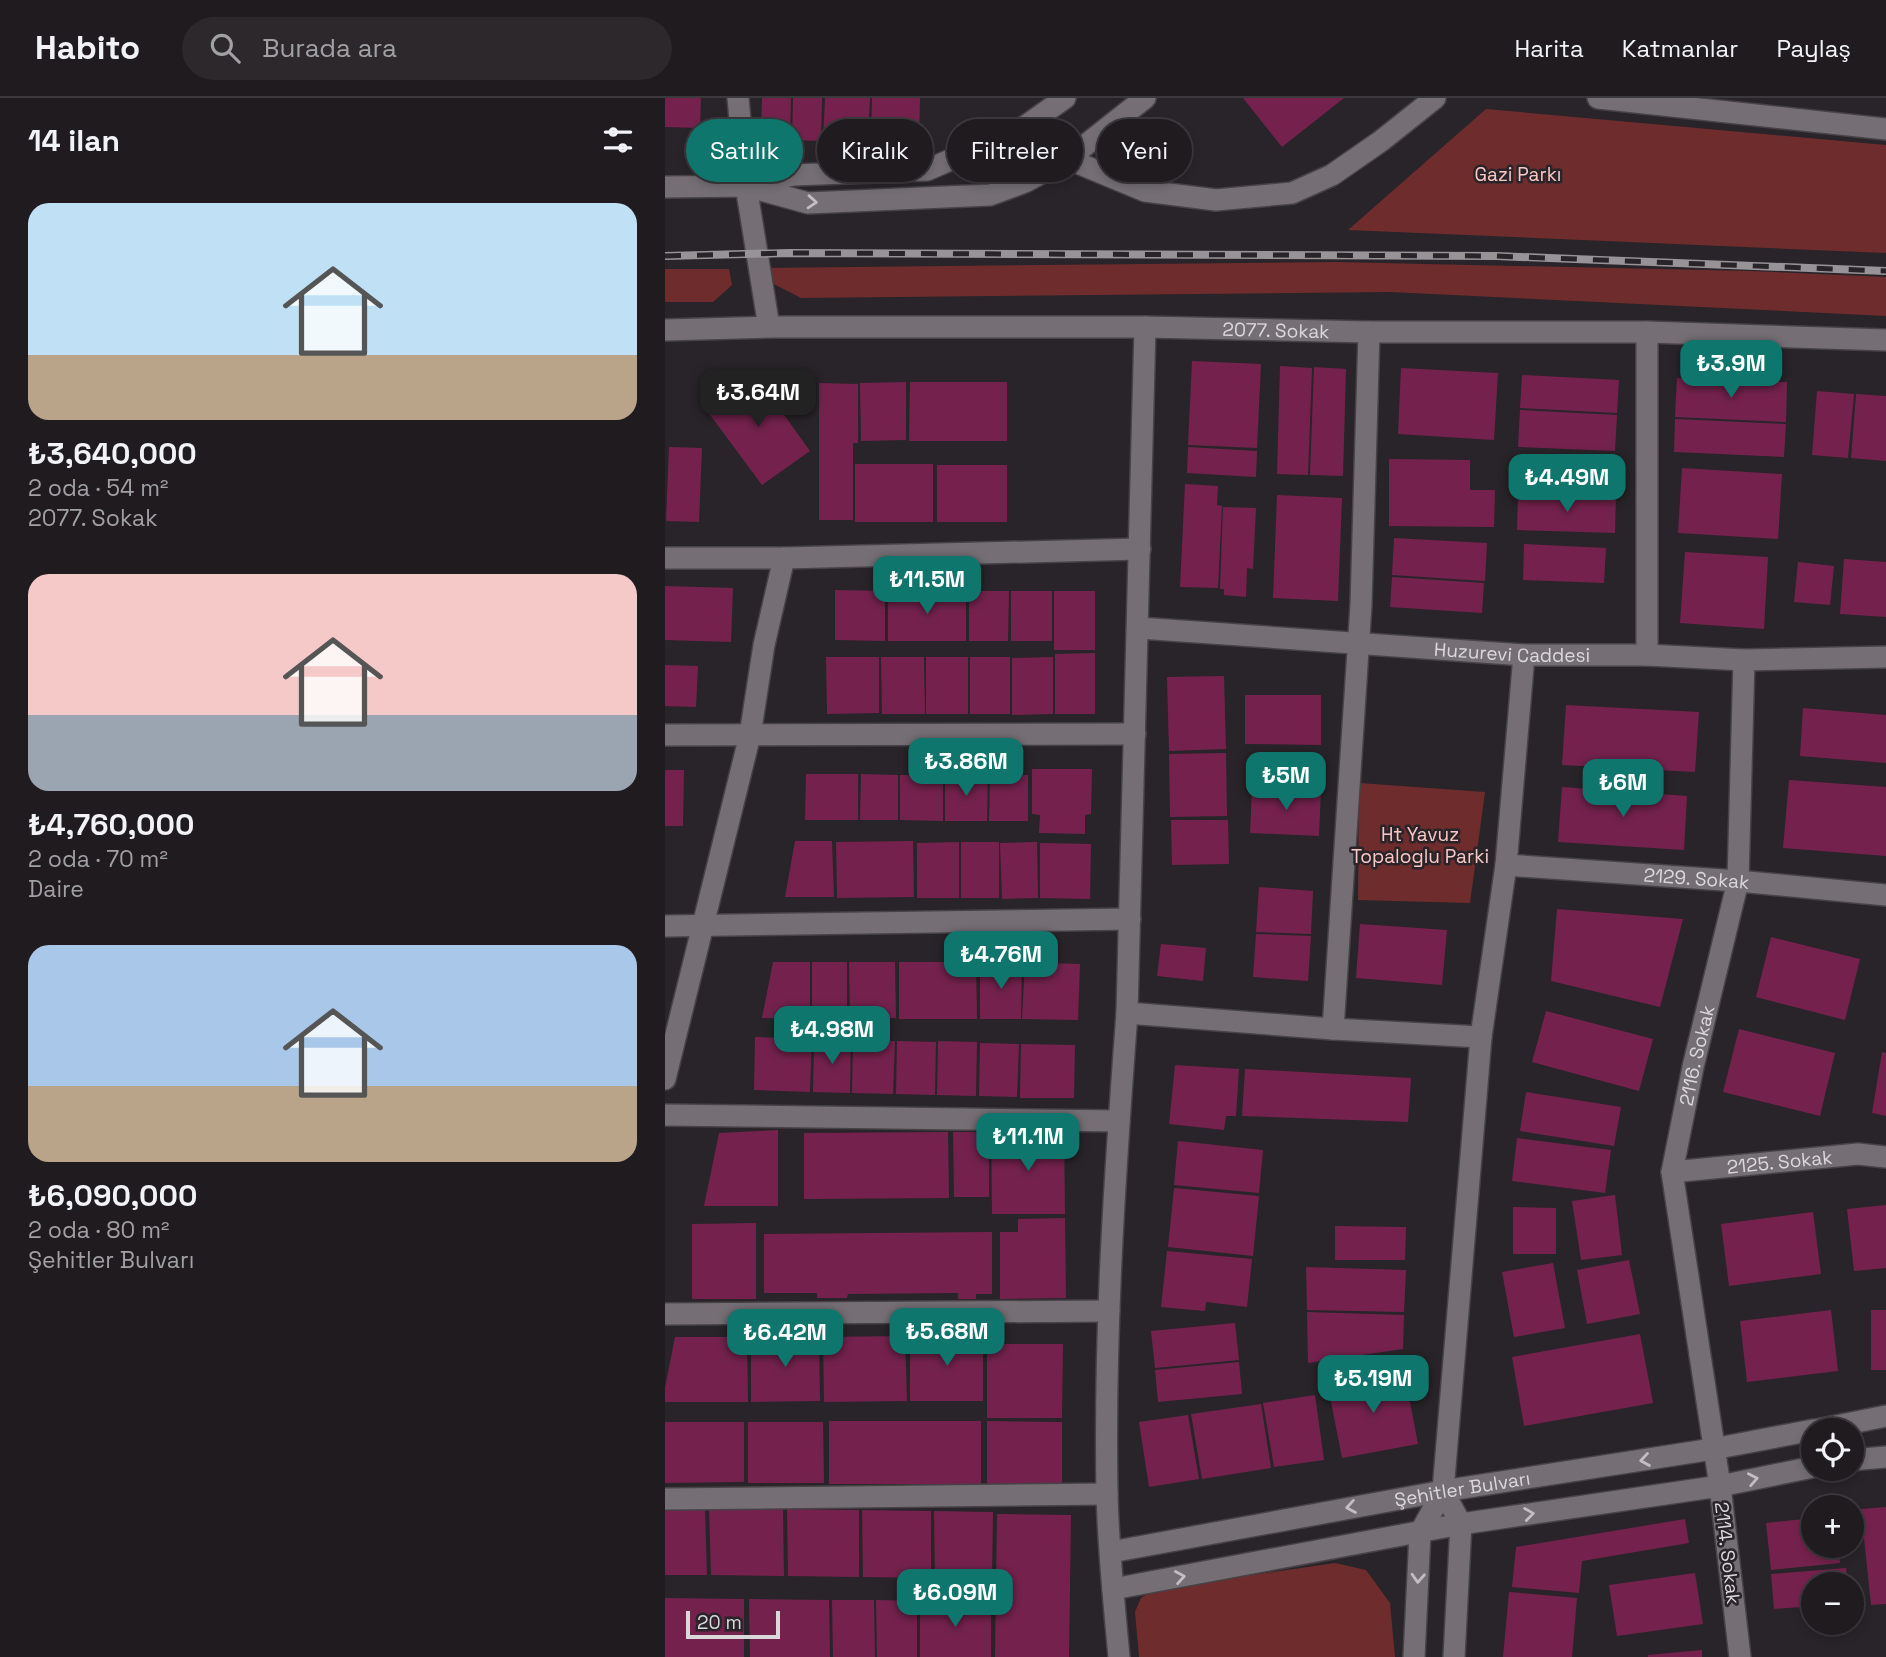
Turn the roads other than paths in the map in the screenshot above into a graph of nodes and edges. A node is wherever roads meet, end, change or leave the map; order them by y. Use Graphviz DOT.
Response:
graph roads {
  1 [pos="738,98"];
  2 [pos="1065,98"];
  3 [pos="1145,98"];
  4 [pos="1435,98"];
  5 [pos="1598,98"];
  6 [pos="1035,119"];
  7 [pos="1886,129"];
  8 [pos="1083,147"];
  9 [pos="947,161"];
  10 [pos="1083,165"];
  11 [pos="1025,182"];
  12 [pos="746,186"];
  13 [pos="665,187"];
  14 [pos="769,327"];
  15 [pos="1145,327"];
  16 [pos="665,330"];
  17 [pos="1369,332"];
  18 [pos="1647,332"];
  19 [pos="1886,340"];
  20 [pos="1140,549"];
  21 [pos="665,558"];
  22 [pos="784,558"];
  23 [pos="1139,628"];
  24 [pos="1358,643"];
  25 [pos="1524,655"];
  26 [pos="1647,655"];
  27 [pos="1886,657"];
  28 [pos="1744,660"];
  29 [pos="1135,734"];
  30 [pos="665,735"];
  31 [pos="750,735"];
  32 [pos="1506,864"];
  33 [pos="1738,881"];
  34 [pos="1886,895"];
  35 [pos="1130,919"];
  36 [pos="665,926"];
  37 [pos="702,926"];
  38 [pos="1127,1013"];
  39 [pos="1333,1029"];
  40 [pos="1481,1037"];
  41 [pos="665,1079"];
  42 [pos="665,1115"];
  43 [pos="1119,1121"];
  44 [pos="1886,1157"];
  45 [pos="1672,1172"];
  46 [pos="1109,1311"];
  47 [pos="665,1314"];
  48 [pos="1886,1416"];
  49 [pos="1864,1420"];
  50 [pos="1801,1433"];
  51 [pos="1713,1450"];
  52 [pos="1886,1457"];
  53 [pos="1864,1459"];
  54 [pos="1801,1469"];
  55 [pos="1720,1486"];
  56 [pos="1443,1491"];
  57 [pos="1107,1494"];
  58 [pos="665,1499"];
  59 [pos="1461,1524"];
  60 [pos="1420,1532"];
  61 [pos="1111,1552"];
  62 [pos="1112,1589"];
  63 [pos="1119,1657"];
  64 [pos="1415,1657"];
  65 [pos="1454,1657"];
  66 [pos="1740,1657"];
  1 -- 12 [label="street"];
  2 -- 6 [label="street"];
  3 -- 8 [label="street"];
  4 -- 10 [label="street"];
  5 -- 7 [label="street"];
  9 -- 12 [label="street"];
  12 -- 11 [label="street, one-way"];
  12 -- 13 [label="street"];
  12 -- 14 [label="street"];
  14 -- 15 [label="street, 2077. Sokak"];
  14 -- 16 [label="street, 2077. Sokak"];
  15 -- 17 [label="street, 2077. Sokak"];
  15 -- 20 [label="street"];
  17 -- 18 [label="street, 2077. Sokak"];
  17 -- 24 [label="street"];
  18 -- 19 [label="street, 2077. Sokak"];
  18 -- 26 [label="street"];
  20 -- 22 [label="street"];
  20 -- 23 [label="street"];
  21 -- 22 [label="street"];
  22 -- 31 [label="street"];
  23 -- 24 [label="street, Huzurevi Caddesi"];
  23 -- 29 [label="street"];
  24 -- 25 [label="street, Huzurevi Caddesi"];
  24 -- 39 [label="street"];
  25 -- 26 [label="street, Huzurevi Caddesi"];
  25 -- 32 [label="street"];
  26 -- 28 [label="street, Huzurevi Caddesi"];
  27 -- 28 [label="street, Huzurevi Caddesi"];
  28 -- 33 [label="street, 2116. Sokak"];
  29 -- 31 [label="street"];
  29 -- 35 [label="street"];
  30 -- 31 [label="street"];
  31 -- 37 [label="street"];
  32 -- 33 [label="street, 2129. Sokak"];
  32 -- 40 [label="street"];
  33 -- 34 [label="street, 2129. Sokak"];
  33 -- 45 [label="street, 2116. Sokak"];
  35 -- 37 [label="street"];
  35 -- 38 [label="street"];
  36 -- 37 [label="street"];
  37 -- 41 [label="street"];
  38 -- 39 [label="street"];
  38 -- 43 [label="street"];
  39 -- 40 [label="street"];
  40 -- 56 [label="street"];
  42 -- 43 [label="street"];
  43 -- 46 [label="street"];
  44 -- 45 [label="street, 2125. Sokak"];
  45 -- 51 [label="street, 2116. Sokak"];
  46 -- 47 [label="street"];
  46 -- 57 [label="street"];
  48 -- 49 [label="street, Şehitler Bulvarı"];
  50 -- 51 [label="street, Şehitler Bulvarı"];
  51 -- 55 [label="street, 2114. Sokak"];
  51 -- 56 [label="street, Şehitler Bulvarı, one-way"];
  52 -- 53 [label="street"];
  55 -- 54 [label="street, Şehitler Bulvarı, one-way"];
  59 -- 55 [label="street, Şehitler Bulvarı, one-way"];
  55 -- 66 [label="street, 2114. Sokak"];
  56 -- 59 [label="street"];
  56 -- 60 [label="street"];
  56 -- 61 [label="street, Şehitler Bulvarı, one-way"];
  57 -- 58 [label="street"];
  57 -- 61 [label="street"];
  59 -- 60 [label="street, Şehitler Bulvarı"];
  59 -- 65 [label="street"];
  62 -- 60 [label="street, Şehitler Bulvarı, one-way"];
  60 -- 64 [label="street, one-way"];
  61 -- 62 [label="street"];
  62 -- 63 [label="street"];
}
